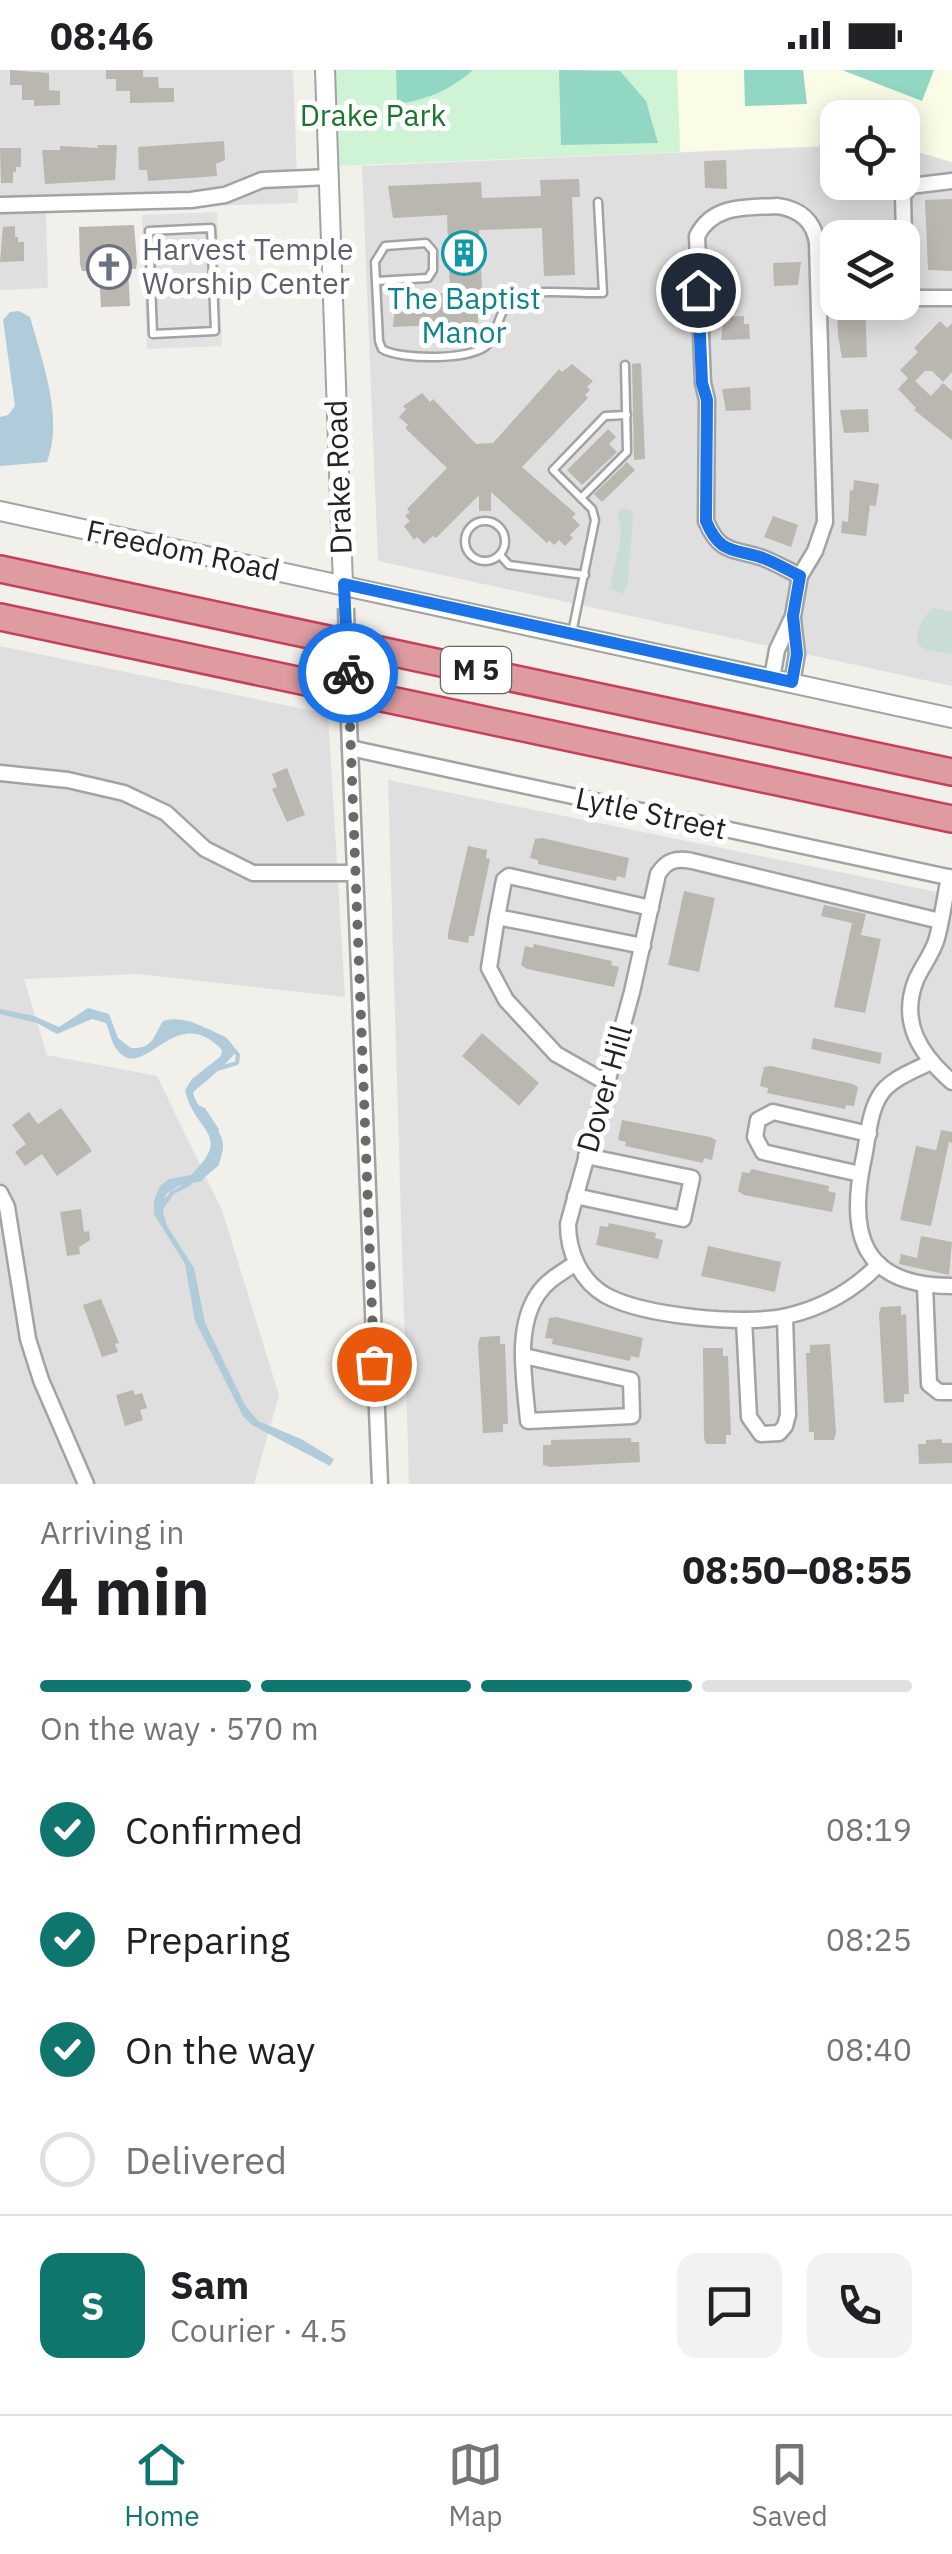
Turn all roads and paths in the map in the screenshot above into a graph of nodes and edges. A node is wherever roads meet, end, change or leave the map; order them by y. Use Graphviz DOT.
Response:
graph roads {
  1 [pos="325,70"];
  2 [pos="330,177"];
  3 [pos="952,181"];
  4 [pos="598,202"];
  5 [pos="0,205"];
  6 [pos="376,281"];
  7 [pos="214,288"];
  8 [pos="952,298"];
  9 [pos="626,365"];
  10 [pos="627,415"];
  11 [pos="581,498"];
  12 [pos="0,512"];
  13 [pos="500,555"];
  14 [pos="0,569"];
  15 [pos="585,574"];
  16 [pos="800,576"];
  17 [pos="344,584"];
  18 [pos="0,616"];
  19 [pos="793,616"];
  20 [pos="572,634"];
  21 [pos="772,678"];
  22 [pos="792,682"];
  23 [pos="952,718"];
  24 [pos="350,748"];
  25 [pos="952,772"];
  26 [pos="0,773"];
  27 [pos="952,819"];
  28 [pos="354,873"];
  29 [pos="951,878"];
  30 [pos="651,908"];
  31 [pos="496,917"];
  32 [pos="940,920"];
  33 [pos="643,946"];
  34 [pos="929,1062"];
  35 [pos="952,1082"];
  36 [pos="607,1083"];
  37 [pos="869,1134"];
  38 [pos="586,1156"];
  39 [pos="860,1174"];
  40 [pos="0,1192"];
  41 [pos="575,1196"];
  42 [pos="576,1263"];
  43 [pos="879,1264"];
  44 [pos="925,1286"];
  45 [pos="952,1286"];
  46 [pos="784,1317"];
  47 [pos="744,1320"];
  48 [pos="524,1356"];
  49 [pos="952,1392"];
  50 [pos="86,1484"];
  51 [pos="380,1484"];
  1 -- 2 [label="street, Drake Road"];
  2 -- 5 [label="street"];
  2 -- 17 [label="street, Drake Road"];
  3 -- 8 [label="street"];
  4 -- 6 [label="lane"];
  6 -- 6 [label="lane"];
  7 -- 7 [label="lane"];
  9 -- 10 [label="lane"];
  10 -- 11 [label="lane"];
  10 -- 11 [label="lane"];
  11 -- 15 [label="lane"];
  12 -- 17 [label="street, Freedom Road"];
  13 -- 13 [label="lane"];
  13 -- 15 [label="lane"];
  14 -- 25 [label="highway, M 5"];
  15 -- 20 [label="lane"];
  16 -- 16 [label="street"];
  16 -- 19 [label="street"];
  17 -- 20 [label="street, Freedom Road"];
  17 -- 24 [label="street, Drake Road, bridge"];
  18 -- 27 [label="highway, M 5"];
  19 -- 21 [label="street"];
  19 -- 22 [label="street"];
  20 -- 21 [label="street, Freedom Road"];
  21 -- 22 [label="street, Freedom Road"];
  22 -- 23 [label="street, Freedom Road"];
  24 -- 28 [label="street, Drake Road"];
  24 -- 29 [label="street, Lytle Street"];
  26 -- 28 [label="street"];
  28 -- 51 [label="street, Drake Road"];
  29 -- 32 [label="street"];
  30 -- 31 [label="street"];
  30 -- 32 [label="street, Dover Hill"];
  30 -- 33 [label="street, Dover Hill"];
  31 -- 33 [label="street"];
  31 -- 36 [label="street"];
  32 -- 34 [label="street"];
  33 -- 36 [label="street, Dover Hill"];
  34 -- 35 [label="street"];
  34 -- 37 [label="street"];
  36 -- 38 [label="street, Dover Hill"];
  37 -- 39 [label="street"];
  37 -- 39 [label="street"];
  38 -- 41 [label="street, Dover Hill"];
  38 -- 41 [label="street"];
  39 -- 43 [label="street"];
  40 -- 50 [label="street"];
  41 -- 42 [label="street, Dover Hill"];
  42 -- 47 [label="street"];
  42 -- 48 [label="street"];
  43 -- 44 [label="street"];
  43 -- 46 [label="street"];
  44 -- 45 [label="street"];
  44 -- 49 [label="street"];
  46 -- 47 [label="street"];
  46 -- 47 [label="street"];
  48 -- 48 [label="street"];
}
